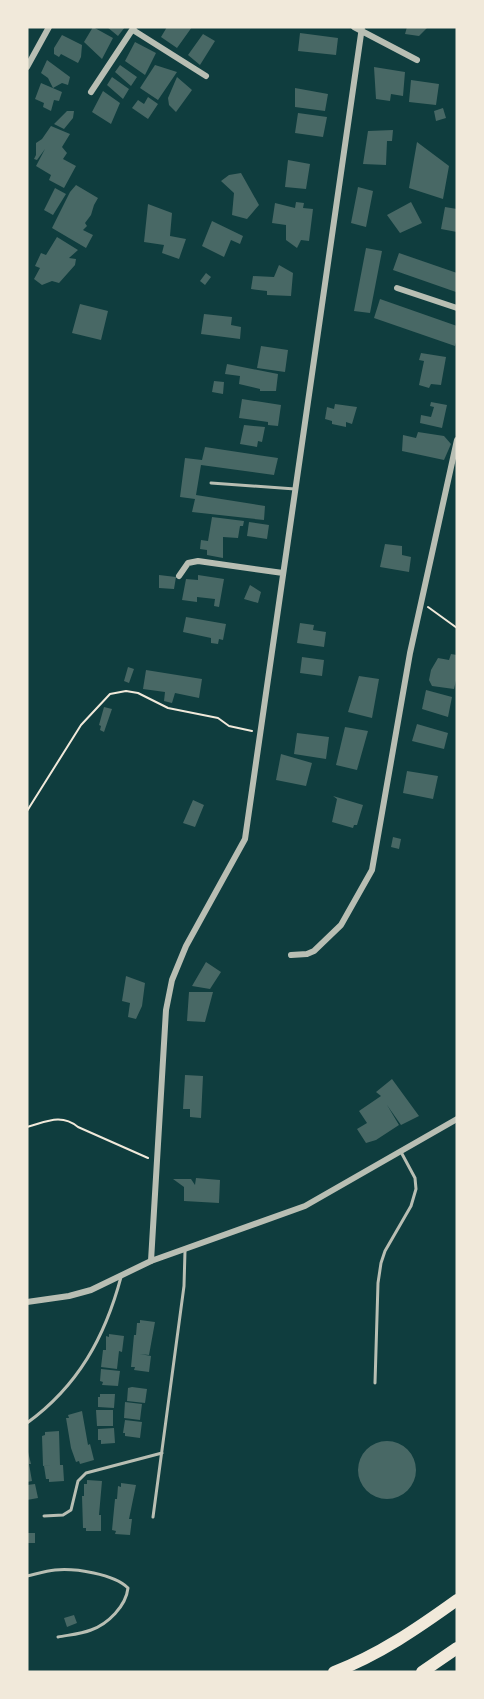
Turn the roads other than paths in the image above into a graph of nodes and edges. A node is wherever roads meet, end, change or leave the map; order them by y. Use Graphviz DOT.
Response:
graph roads {
  1 [pos="49,27"];
  2 [pos="354,27"];
  3 [pos="134,29"];
  4 [pos="362,30"];
  5 [pos="417,60"];
  6 [pos="27,67"];
  7 [pos="206,76"];
  8 [pos="91,92"];
  9 [pos="397,288"];
  10 [pos="457,308"];
  11 [pos="457,440"];
  12 [pos="211,483"];
  13 [pos="295,489"];
  14 [pos="283,573"];
  15 [pos="179,576"];
  16 [pos="291,955"];
  17 [pos="457,1119"];
  18 [pos="401,1152"];
  19 [pos="185,1250"];
  20 [pos="151,1261"];
  21 [pos="121,1277"];
  22 [pos="27,1302"];
  23 [pos="375,1383"];
  24 [pos="27,1423"];
  25 [pos="162,1453"];
  26 [pos="44,1516"];
  27 [pos="153,1517"];
  28 [pos="27,1576"];
  29 [pos="457,1600"];
  30 [pos="58,1637"];
  31 [pos="457,1648"];
  32 [pos="334,1672"];
  33 [pos="422,1672"];
  1 -- 6 [label="street"];
  2 -- 4 [label="street"];
  3 -- 7 [label="street"];
  3 -- 8 [label="street"];
  4 -- 5 [label="street"];
  4 -- 13 [label="street"];
  9 -- 10 [label="street"];
  11 -- 16 [label="street"];
  12 -- 13 [label="lane"];
  13 -- 14 [label="street"];
  14 -- 15 [label="street"];
  14 -- 20 [label="street"];
  17 -- 18 [label="street"];
  18 -- 19 [label="street"];
  18 -- 23 [label="lane"];
  19 -- 20 [label="street"];
  19 -- 25 [label="lane"];
  20 -- 21 [label="street"];
  21 -- 22 [label="street"];
  21 -- 24 [label="lane"];
  25 -- 26 [label="lane"];
  25 -- 27 [label="lane"];
  28 -- 30 [label="lane"];
  29 -- 32 [label="highway"];
  31 -- 33 [label="highway"];
}
